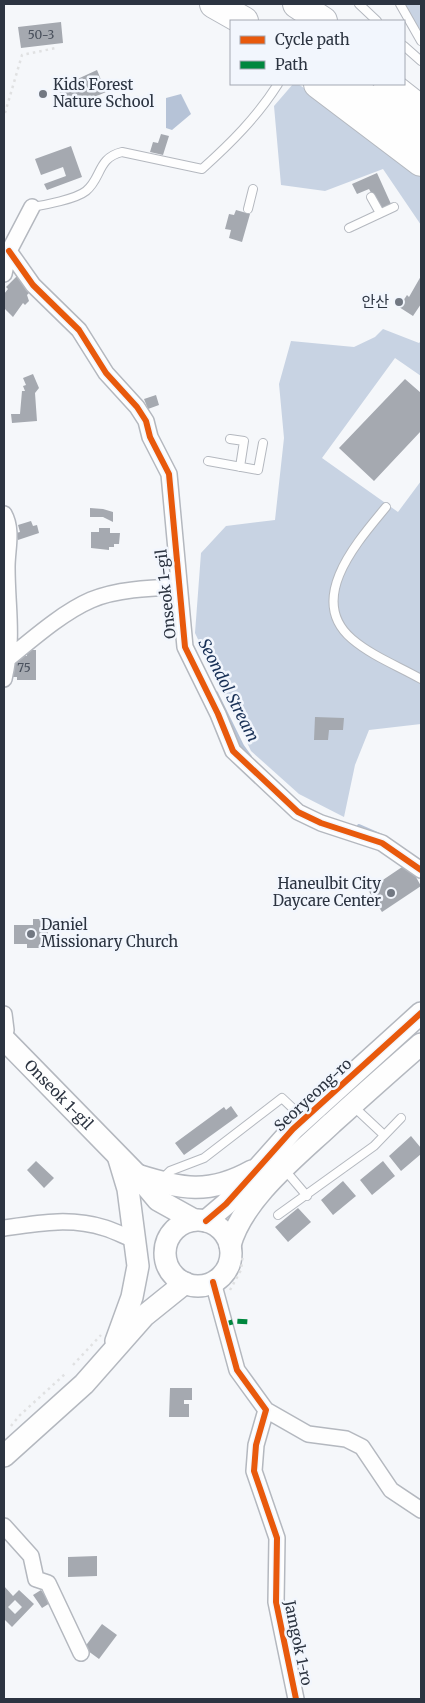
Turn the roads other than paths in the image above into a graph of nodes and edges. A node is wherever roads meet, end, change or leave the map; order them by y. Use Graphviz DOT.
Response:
graph roads {
  1 [pos="213,4"];
  2 [pos="284,4"];
  3 [pos="297,4"];
  4 [pos="359,4"];
  5 [pos="400,4"];
  6 [pos="233,20"];
  7 [pos="242,20"];
  8 [pos="306,20"];
  9 [pos="321,20"];
  10 [pos="376,20"];
  11 [pos="421,41"];
  12 [pos="405,47"];
  13 [pos="416,62"];
  14 [pos="277,85"];
  15 [pos="319,85"];
  16 [pos="347,85"];
  17 [pos="389,85"];
  18 [pos="421,91"];
  19 [pos="421,110"];
  20 [pos="421,135"];
  21 [pos="421,162"];
  22 [pos="253,189"];
  23 [pos="371,197"];
  24 [pos="32,206"];
  25 [pos="394,207"];
  26 [pos="248,209"];
  27 [pos="380,214"];
  28 [pos="349,228"];
  29 [pos="9,251"];
  30 [pos="4,274"];
  31 [pos="230,439"];
  32 [pos="263,442"];
  33 [pos="208,461"];
  34 [pos="240,467"];
  35 [pos="386,507"];
  36 [pos="4,514"];
  37 [pos="178,587"];
  38 [pos="6,660"];
  39 [pos="4,679"];
  40 [pos="421,679"];
  41 [pos="421,870"];
  42 [pos="421,1013"];
  43 [pos="4,1014"];
  44 [pos="4,1038"];
  45 [pos="421,1044"];
  46 [pos="352,1105"];
  47 [pos="304,1118"];
  48 [pos="401,1118"];
  49 [pos="384,1135"];
  50 [pos="114,1150"];
  51 [pos="258,1168"];
  52 [pos="284,1169"];
  53 [pos="158,1191"];
  54 [pos="307,1196"];
  55 [pos="278,1215"];
  56 [pos="200,1221"];
  57 [pos="4,1228"];
  58 [pos="169,1237"];
  59 [pos="134,1240"];
  60 [pos="236,1248"];
  61 [pos="168,1267"];
  62 [pos="185,1283"];
  63 [pos="221,1288"];
  64 [pos="144,1316"];
  65 [pos="107,1359"];
  66 [pos="266,1410"];
  67 [pos="4,1456"];
  68 [pos="421,1510"];
  69 [pos="4,1526"];
  70 [pos="81,1654"];
  71 [pos="296,1699"];
  1 -- 6 [label="highway"];
  1 -- 7 [label="highway"];
  2 -- 8 [label="highway"];
  3 -- 9 [label="highway"];
  4 -- 10 [label="lane"];
  5 -- 11 [label="lane"];
  12 -- 13 [label="lane"];
  13 -- 18 [label="highway"];
  14 -- 24 [label="lane"];
  15 -- 21 [label="highway"];
  16 -- 20 [label="highway"];
  17 -- 19 [label="highway"];
  22 -- 26 [label="lane"];
  23 -- 27 [label="lane"];
  24 -- 29 [label="street"];
  25 -- 27 [label="lane"];
  27 -- 28 [label="lane"];
  29 -- 30 [label="street"];
  29 -- 37 [label="street, Onseok 1-gil"];
  31 -- 34 [label="lane"];
  32 -- 34 [label="lane"];
  33 -- 34 [label="lane"];
  35 -- 40 [label="lane"];
  36 -- 38 [label="street"];
  37 -- 38 [label="street"];
  37 -- 41 [label="street, Onseok 1-gil"];
  38 -- 39 [label="street"];
  42 -- 47 [label="street, Seoryeong-ro"];
  43 -- 44 [label="street, Onseok 1-gil"];
  44 -- 50 [label="street, Onseok 1-gil"];
  45 -- 46 [label="street"];
  46 -- 49 [label="lane"];
  46 -- 52 [label="street"];
  47 -- 51 [label="street, Seoryeong-ro"];
  47 -- 53 [label="lane"];
  48 -- 49 [label="lane"];
  49 -- 54 [label="lane"];
  50 -- 53 [label="street, Onseok 1-gil"];
  50 -- 59 [label="street"];
  51 -- 53 [label="street"];
  51 -- 56 [label="street, Seoryeong-ro"];
  52 -- 54 [label="lane"];
  52 -- 60 [label="street"];
  53 -- 56 [label="street"];
  53 -- 58 [label="street"];
  54 -- 55 [label="lane"];
  56 -- 58 [label="street, Seoryeong-ro"];
  56 -- 60 [label="street"];
  57 -- 59 [label="street"];
  58 -- 61 [label="street"];
  59 -- 65 [label="street"];
  60 -- 63 [label="street"];
  61 -- 62 [label="street"];
  61 -- 64 [label="street"];
  62 -- 63 [label="street"];
  62 -- 64 [label="street"];
  63 -- 66 [label="street"];
  64 -- 65 [label="street"];
  65 -- 67 [label="street"];
  66 -- 68 [label="street"];
  66 -- 71 [label="street, Jamgok 1-ro"];
  69 -- 70 [label="street"];
}
